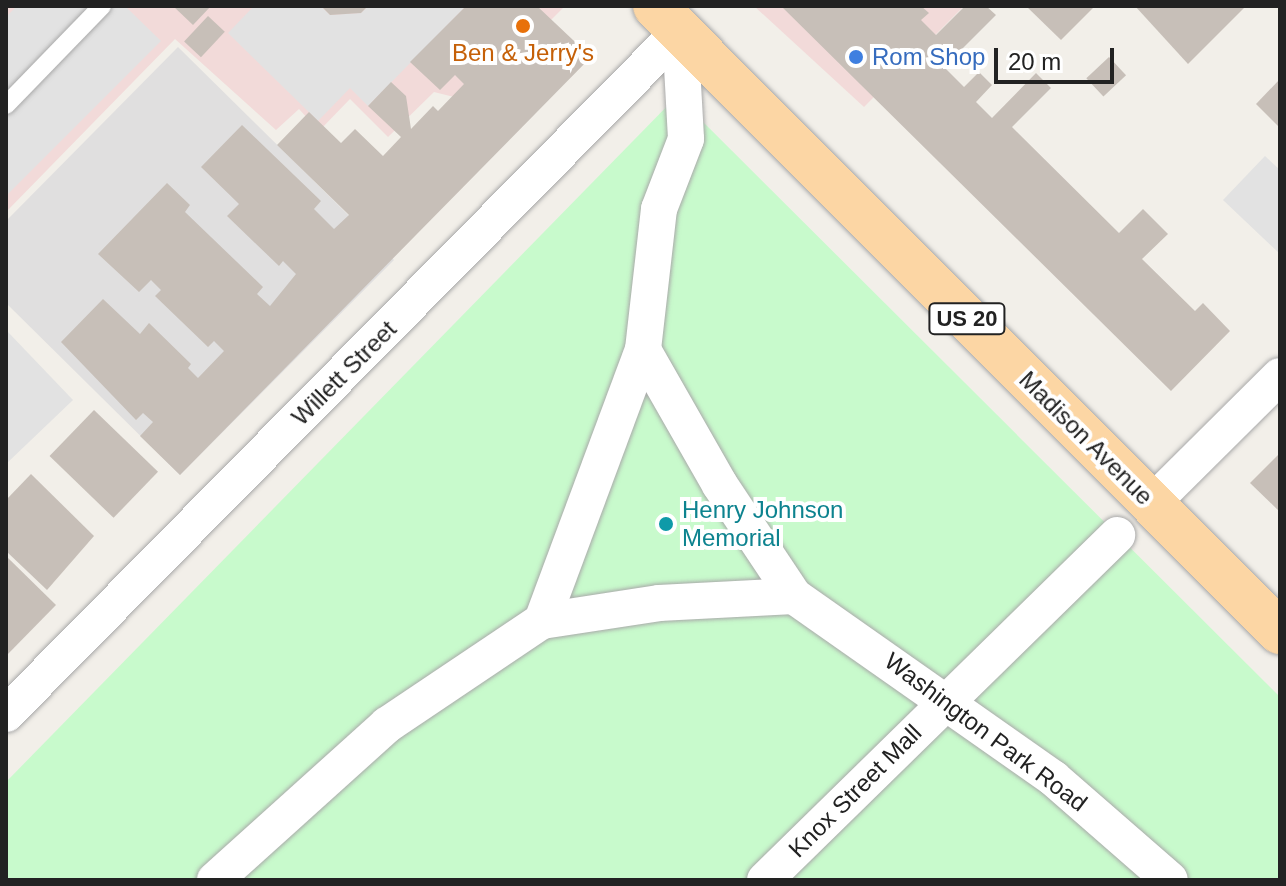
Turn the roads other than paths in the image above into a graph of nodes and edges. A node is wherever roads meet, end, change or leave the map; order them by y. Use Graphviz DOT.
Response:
graph roads {
  1 [pos="102,6"];
  2 [pos="668,19"];
  3 [pos="6,105"];
  4 [pos="643,350"];
  5 [pos="1280,376"];
  6 [pos="1152,503"];
  7 [pos="1117,535"];
  8 [pos="794,596"];
  9 [pos="542,621"];
  10 [pos="1280,632"];
  11 [pos="946,702"];
  12 [pos="6,714"];
  13 [pos="215,880"];
  14 [pos="765,880"];
  15 [pos="1170,880"];
  1 -- 3 [label="lane"];
  2 -- 4 [label="street"];
  2 -- 6 [label="main road, Madison Avenue / US 20"];
  2 -- 12 [label="street, Willett Street"];
  4 -- 8 [label="street, Washington Park Road"];
  4 -- 9 [label="street"];
  5 -- 6 [label="street"];
  6 -- 10 [label="main road, Madison Avenue / US 20"];
  7 -- 11 [label="street, Knox Street Mall"];
  8 -- 9 [label="street"];
  8 -- 11 [label="street, Washington Park Road"];
  9 -- 13 [label="street"];
  11 -- 14 [label="street, Knox Street Mall"];
  11 -- 15 [label="street, Washington Park Road"];
}
